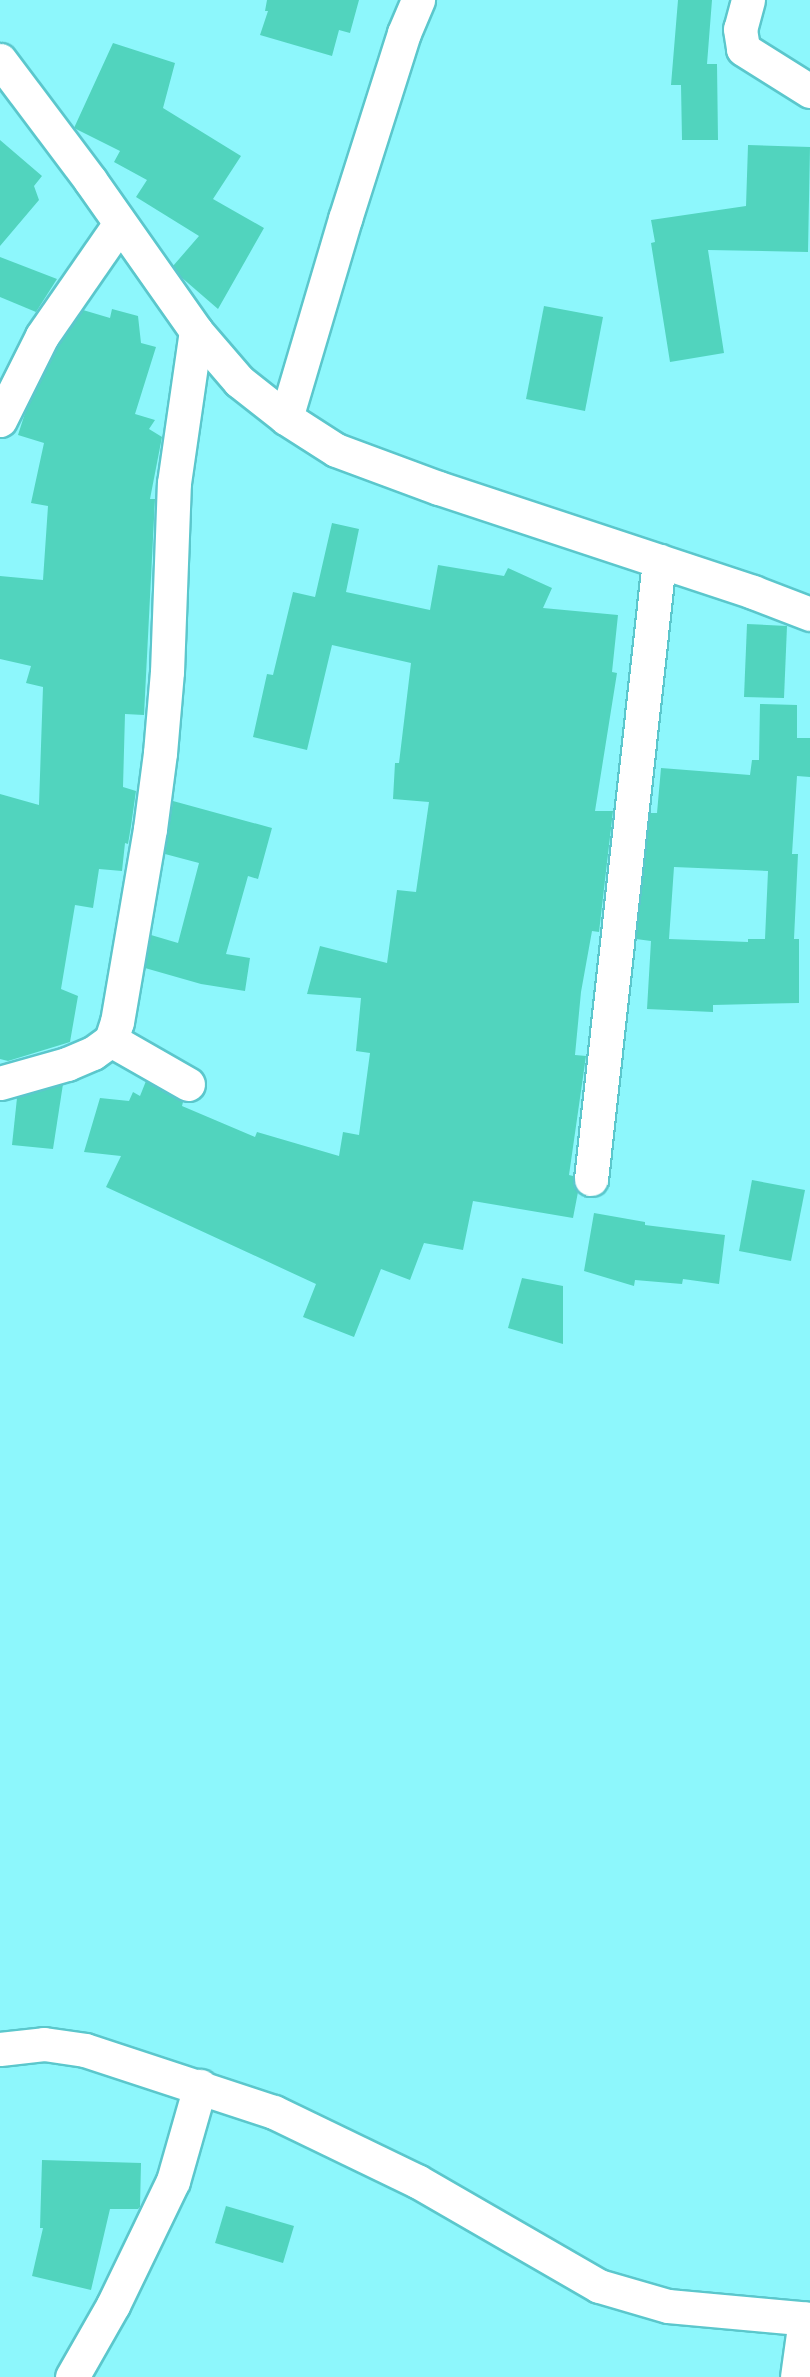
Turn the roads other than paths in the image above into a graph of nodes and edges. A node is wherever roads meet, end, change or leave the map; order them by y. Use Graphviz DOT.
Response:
graph roads {
  1 [pos="418,0"];
  2 [pos="748,0"];
  3 [pos="0,60"];
  4 [pos="810,91"];
  5 [pos="119,225"];
  6 [pos="196,332"];
  7 [pos="286,418"];
  8 [pos="0,420"];
  9 [pos="659,561"];
  10 [pos="810,614"];
  11 [pos="111,1040"];
  12 [pos="0,1083"];
  13 [pos="188,1084"];
  14 [pos="591,1179"];
  15 [pos="0,2049"];
  16 [pos="200,2086"];
  17 [pos="808,2319"];
  18 [pos="72,2377"];
  19 [pos="797,2377"];
  1 -- 7 [label="street"];
  2 -- 4 [label="street"];
  3 -- 5 [label="street"];
  5 -- 6 [label="street"];
  5 -- 8 [label="street"];
  6 -- 7 [label="street"];
  6 -- 11 [label="street"];
  7 -- 9 [label="street"];
  9 -- 10 [label="street"];
  9 -- 14 [label="street"];
  11 -- 12 [label="street"];
  11 -- 13 [label="street"];
  15 -- 16 [label="street"];
  16 -- 17 [label="street"];
  16 -- 18 [label="street"];
  17 -- 19 [label="street"];
}
